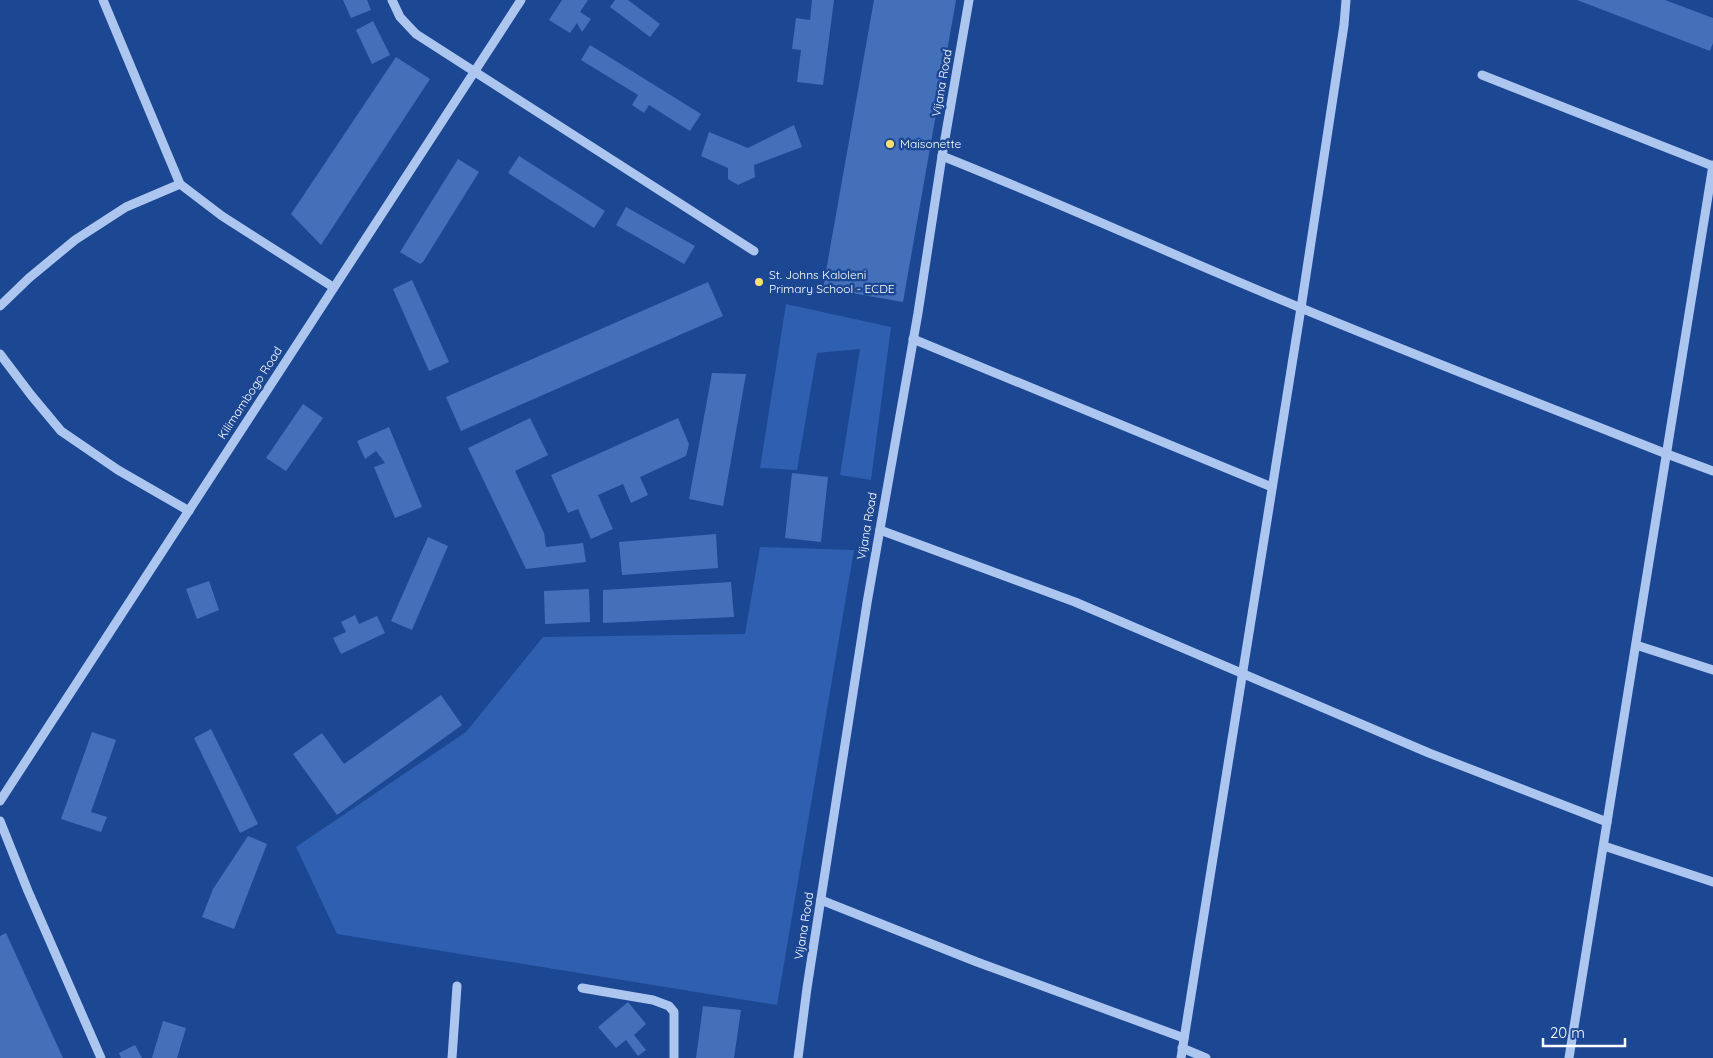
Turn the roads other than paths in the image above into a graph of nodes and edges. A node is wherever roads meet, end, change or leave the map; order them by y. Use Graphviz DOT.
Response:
graph roads {
  1 [pos="103,0"];
  2 [pos="392,0"];
  3 [pos="521,0"];
  4 [pos="970,0"];
  5 [pos="1346,0"];
  6 [pos="475,70"];
  7 [pos="1482,75"];
  8 [pos="942,156"];
  9 [pos="1713,166"];
  10 [pos="180,184"];
  11 [pos="754,251"];
  12 [pos="334,287"];
  13 [pos="0,306"];
  14 [pos="1301,308"];
  15 [pos="913,338"];
  16 [pos="0,354"];
  17 [pos="1666,454"];
  18 [pos="1713,471"];
  19 [pos="1272,487"];
  20 [pos="189,511"];
  21 [pos="880,530"];
  22 [pos="1636,645"];
  23 [pos="1713,670"];
  24 [pos="1243,674"];
  25 [pos="0,801"];
  26 [pos="0,821"];
  27 [pos="1607,822"];
  28 [pos="1604,846"];
  29 [pos="1713,882"];
  30 [pos="821,900"];
  31 [pos="457,986"];
  32 [pos="582,988"];
  33 [pos="1184,1038"];
  34 [pos="1182,1048"];
  35 [pos="101,1058"];
  36 [pos="452,1058"];
  37 [pos="674,1058"];
  38 [pos="798,1058"];
  39 [pos="1180,1058"];
  40 [pos="1206,1058"];
  41 [pos="1569,1058"];
  1 -- 10 [label="street"];
  2 -- 6 [label="street"];
  3 -- 6 [label="street, Kilimambogo Road"];
  4 -- 8 [label="street, Vijana Road"];
  5 -- 14 [label="street"];
  6 -- 11 [label="street"];
  6 -- 12 [label="street, Kilimambogo Road"];
  7 -- 9 [label="street"];
  8 -- 14 [label="street"];
  8 -- 15 [label="street, Vijana Road"];
  9 -- 17 [label="street"];
  10 -- 12 [label="street"];
  10 -- 13 [label="street"];
  12 -- 20 [label="street, Kilimambogo Road"];
  14 -- 17 [label="street"];
  14 -- 19 [label="street"];
  15 -- 19 [label="street"];
  15 -- 21 [label="street, Vijana Road"];
  16 -- 20 [label="street"];
  17 -- 18 [label="street"];
  17 -- 22 [label="street"];
  19 -- 24 [label="street"];
  20 -- 25 [label="street, Kilimambogo Road"];
  21 -- 24 [label="street"];
  21 -- 30 [label="street, Vijana Road"];
  22 -- 23 [label="street"];
  22 -- 27 [label="street"];
  24 -- 27 [label="street"];
  24 -- 33 [label="street"];
  26 -- 35 [label="street"];
  27 -- 28 [label="street"];
  28 -- 29 [label="street"];
  28 -- 41 [label="street"];
  30 -- 33 [label="street"];
  30 -- 38 [label="street, Vijana Road"];
  31 -- 36 [label="street"];
  32 -- 37 [label="street"];
  33 -- 34 [label="street"];
  34 -- 39 [label="street"];
  34 -- 40 [label="street"];
}
